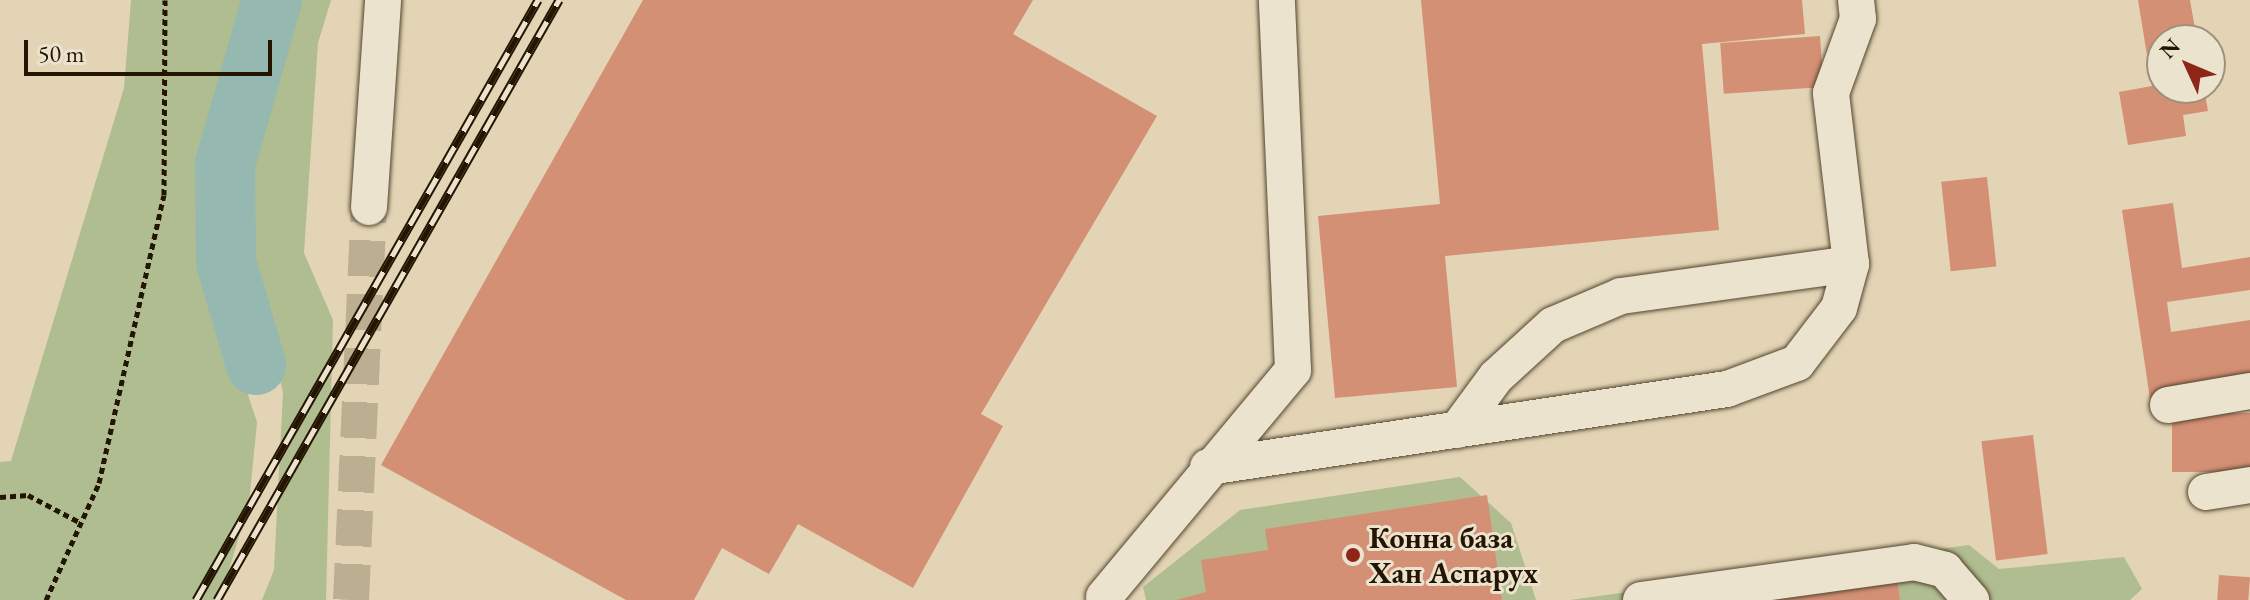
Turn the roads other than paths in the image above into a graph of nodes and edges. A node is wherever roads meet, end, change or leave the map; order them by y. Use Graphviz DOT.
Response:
graph roads {
  1 [pos="383,0"];
  2 [pos="1277,0"];
  3 [pos="1856,0"];
  4 [pos="369,207"];
  5 [pos="1851,264"];
  6 [pos="2250,391"];
  7 [pos="2168,405"];
  8 [pos="1457,430"];
  9 [pos="1208,467"];
  10 [pos="2250,485"];
  11 [pos="2206,492"];
  12 [pos="1104,599"];
  13 [pos="1641,600"];
  14 [pos="1971,600"];
  1 -- 4 [label="lane"];
  2 -- 9 [label="lane"];
  3 -- 5 [label="lane"];
  5 -- 8 [label="lane"];
  5 -- 8 [label="lane"];
  6 -- 7 [label="lane"];
  8 -- 9 [label="lane"];
  9 -- 12 [label="lane"];
  10 -- 11 [label="lane"];
  13 -- 14 [label="lane"];
}
